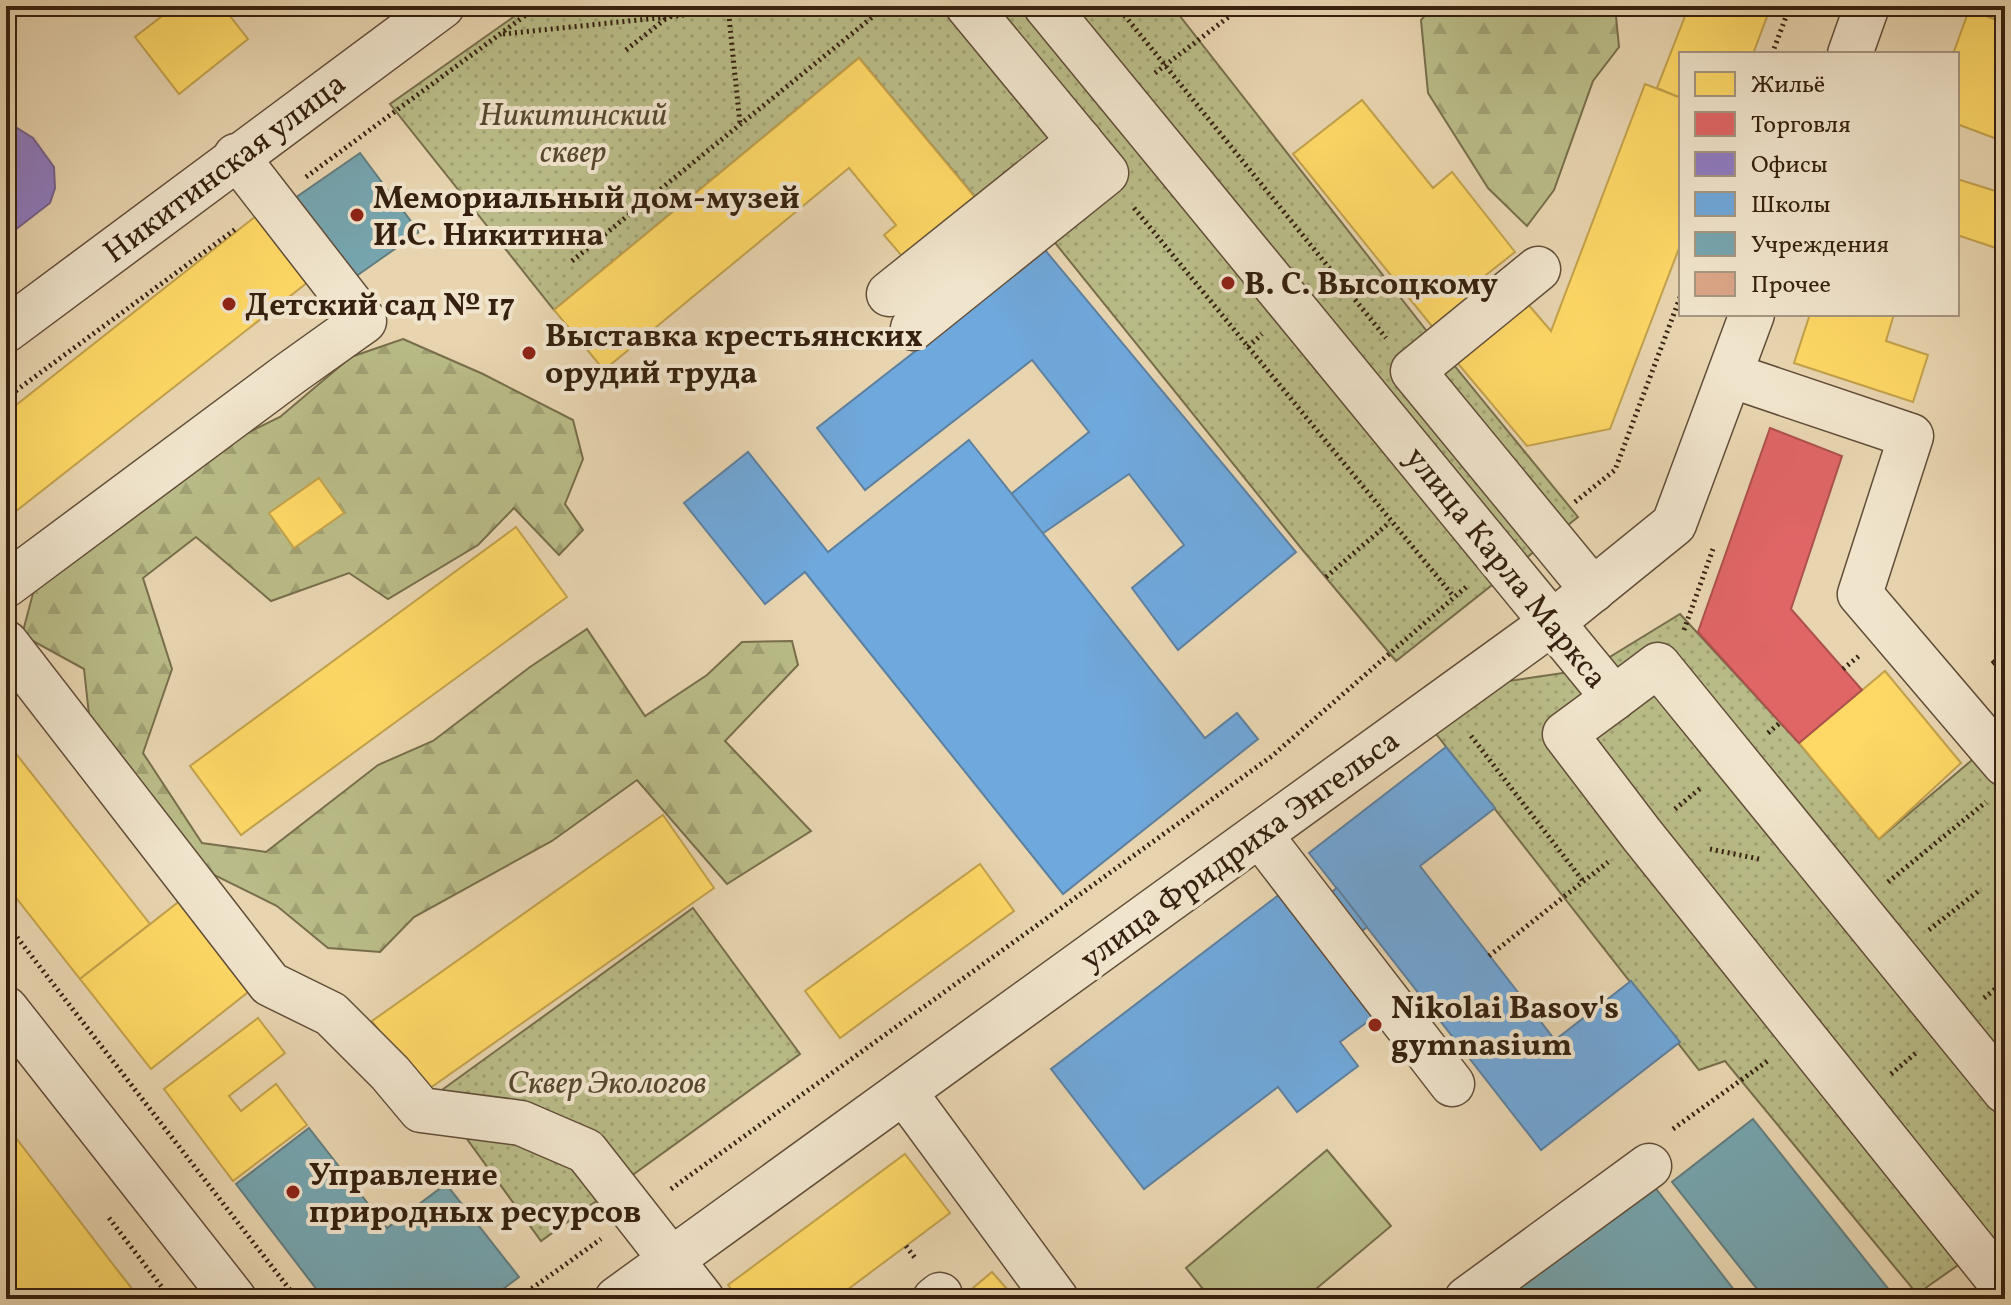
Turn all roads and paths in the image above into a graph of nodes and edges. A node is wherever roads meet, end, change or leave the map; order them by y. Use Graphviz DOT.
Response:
graph roads {
  1 [pos="442,6"];
  2 [pos="682,6"];
  3 [pos="752,6"];
  4 [pos="886,6"];
  5 [pos="968,6"];
  6 [pos="1046,6"];
  7 [pos="1117,6"];
  8 [pos="1790,6"];
  9 [pos="1867,6"];
  10 [pos="728,8"];
  11 [pos="668,17"];
  12 [pos="393,20"];
  13 [pos="499,34"];
  14 [pos="626,50"];
  15 [pos="1773,52"];
  16 [pos="1851,52"];
  17 [pos="740,125"];
  18 [pos="236,156"];
  19 [pos="1093,157"];
  20 [pos="572,261"];
  21 [pos="1538,269"];
  22 [pos="1679,300"];
  23 [pos="901,311"];
  24 [pos="1751,316"];
  25 [pos="6,330"];
  26 [pos="1413,371"];
  27 [pos="1730,375"];
  28 [pos="1390,522"];
  29 [pos="1544,527"];
  30 [pos="1502,559"];
  31 [pos="1326,577"];
  32 [pos="6,585"];
  33 [pos="1593,590"];
  34 [pos="1454,597"];
  35 [pos="1553,622"];
  36 [pos="6,643"];
  37 [pos="1614,698"];
  38 [pos="1470,735"];
  39 [pos="1999,780"];
  40 [pos="1260,835"];
  41 [pos="1642,835"];
  42 [pos="1828,873"];
  43 [pos="1583,881"];
  44 [pos="1981,889"];
  45 [pos="1857,908"];
  46 [pos="6,923"];
  47 [pos="1897,955"];
  48 [pos="6,1009"];
  49 [pos="1452,1084"];
  50 [pos="2005,1091"];
  51 [pos="904,1092"];
  52 [pos="1649,1166"];
  53 [pos="636,1214"];
  54 [pos="672,1259"];
  55 [pos="2005,1288"];
  56 [pos="234,1299"];
  57 [pos="297,1299"];
  58 [pos="517,1299"];
  59 [pos="617,1299"];
  60 [pos="702,1299"];
  61 [pos="1056,1299"];
  62 [pos="1467,1299"];
  1 -- 12 [label="street, Никитинская улица"];
  2 -- 11 [label="path"];
  3 -- 10 [label="path"];
  4 -- 17 [label="path"];
  5 -- 19 [label="street"];
  6 -- 30 [label="street, улица Карла Маркса"];
  7 -- 26 [label="path"];
  8 -- 15 [label="path"];
  9 -- 16 [label="street"];
  10 -- 11 [label="path"];
  10 -- 17 [label="path"];
  11 -- 13 [label="path"];
  11 -- 14 [label="path"];
  12 -- 18 [label="street, Никитинская улица"];
  17 -- 20 [label="path"];
  18 -- 25 [label="street, Никитинская улица"];
  18 -- 32 [label="street"];
  19 -- 23 [label="street"];
  19 -- 28 [label="path"];
  21 -- 26 [label="street"];
  22 -- 29 [label="path"];
  24 -- 27 [label="street, улица Фридриха Энгельса"];
  26 -- 29 [label="street"];
  27 -- 33 [label="street, улица Фридриха Энгельса"];
  27 -- 39 [label="street"];
  28 -- 31 [label="path"];
  28 -- 34 [label="path"];
  29 -- 33 [label="street"];
  30 -- 34 [label="path"];
  30 -- 35 [label="street, улица Карла Маркса"];
  33 -- 35 [label="street, улица Фридриха Энгельса"];
  34 -- 53 [label="path"];
  35 -- 37 [label="street, улица Карла Маркса"];
  35 -- 40 [label="street, улица Фридриха Энгельса"];
  36 -- 53 [label="street"];
  37 -- 41 [label="street"];
  37 -- 42 [label="street, улица Карла Маркса"];
  38 -- 43 [label="path"];
  39 -- 45 [label="path"];
  40 -- 49 [label="street"];
  40 -- 51 [label="street, улица Фридриха Энгельса"];
  41 -- 42 [label="path"];
  41 -- 55 [label="street"];
  42 -- 45 [label="street, улица Карла Маркса"];
  44 -- 47 [label="path"];
  45 -- 47 [label="street, улица Карла Маркса"];
  46 -- 57 [label="path"];
  47 -- 50 [label="street, улица Карла Маркса"];
  48 -- 56 [label="street"];
  51 -- 54 [label="street, улица Фридриха Энгельса"];
  51 -- 61 [label="street"];
  52 -- 62 [label="street"];
  53 -- 54 [label="street"];
  53 -- 58 [label="path"];
  54 -- 59 [label="street, улица Фридриха Энгельса"];
  54 -- 60 [label="street"];
}
